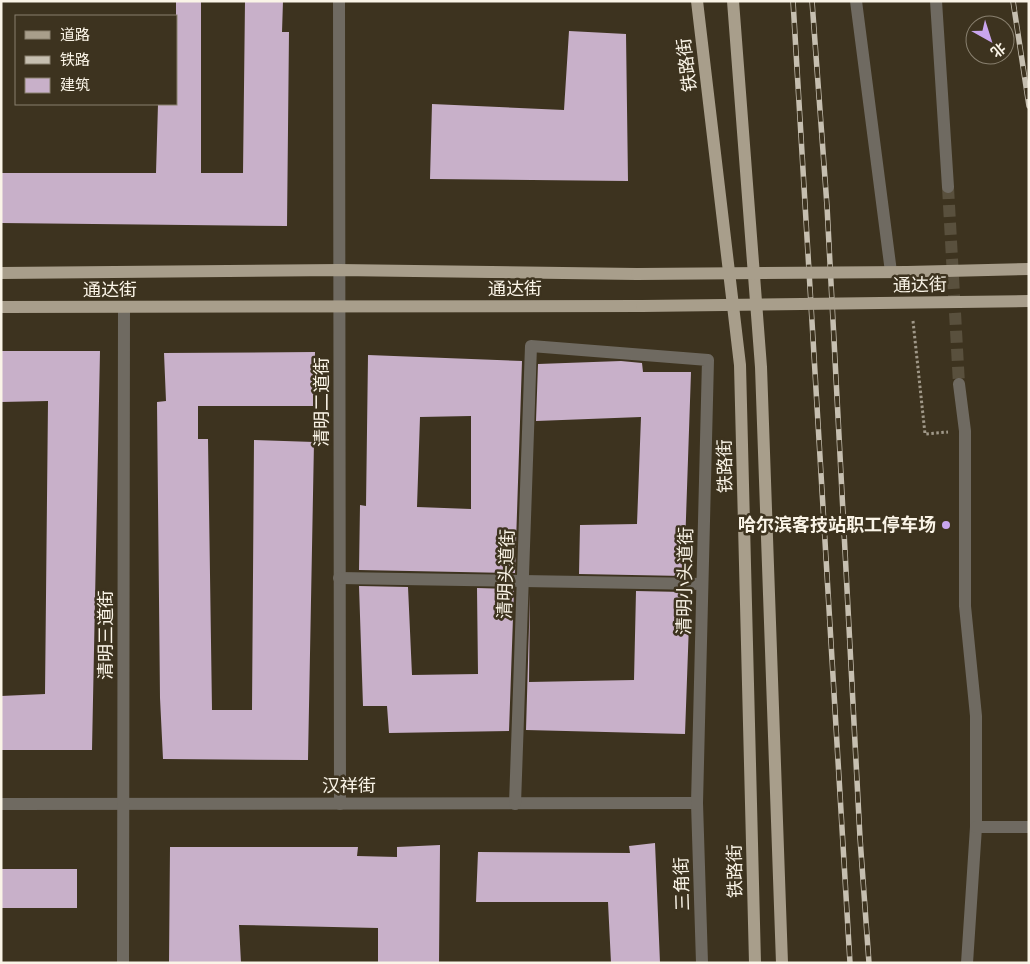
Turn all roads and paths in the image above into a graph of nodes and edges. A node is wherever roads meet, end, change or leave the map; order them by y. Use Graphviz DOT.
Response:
graph roads {
  1 [pos="339,1"];
  2 [pos="697,1"];
  3 [pos="732,1"];
  4 [pos="856,1"];
  5 [pos="936,1"];
  6 [pos="948,187"];
  7 [pos="1029,269"];
  8 [pos="339,270"];
  9 [pos="891,272"];
  10 [pos="1,274"];
  11 [pos="1029,301"];
  12 [pos="911,303"];
  13 [pos="1,307"];
  14 [pos="339,307"];
  15 [pos="124,308"];
  16 [pos="532,346"];
  17 [pos="959,384"];
  18 [pos="965,431"];
  19 [pos="339,578"];
  20 [pos="523,581"];
  21 [pos="702,584"];
  22 [pos="696,803"];
  23 [pos="1,804"];
  24 [pos="123,804"];
  25 [pos="340,804"];
  26 [pos="515,804"];
  27 [pos="1029,826"];
  28 [pos="976,827"];
  29 [pos="122,963"];
  30 [pos="702,963"];
  31 [pos="755,963"];
  32 [pos="782,963"];
  33 [pos="966,963"];
  1 -- 8 [label="street, 清明二道街"];
  2 -- 31 [label="main road, 铁路街"];
  3 -- 32 [label="main road"];
  4 -- 9 [label="street"];
  5 -- 6 [label="street"];
  7 -- 9 [label="main road, 通达街, bridge"];
  8 -- 9 [label="main road, 通达街, bridge"];
  8 -- 10 [label="main road, 通达街"];
  8 -- 14 [label="street, 清明二道街"];
  11 -- 12 [label="main road, 通达街, bridge"];
  12 -- 14 [label="main road, 通达街, bridge"];
  12 -- 18 [label="path"];
  13 -- 15 [label="main road, 通达街"];
  14 -- 15 [label="main road, 通达街"];
  14 -- 19 [label="street, 清明二道街"];
  15 -- 24 [label="street, 清明三道街"];
  16 -- 20 [label="street, 清明头道街"];
  16 -- 21 [label="street, 清明小头道街"];
  17 -- 18 [label="street"];
  18 -- 28 [label="street"];
  19 -- 20 [label="street"];
  19 -- 25 [label="street, 清明二道街"];
  20 -- 21 [label="street"];
  20 -- 26 [label="street, 清明头道街"];
  21 -- 22 [label="street, 清明小头道街"];
  22 -- 26 [label="street, 汉祥街"];
  22 -- 30 [label="street, 三角街"];
  23 -- 24 [label="street, 汉祥街"];
  24 -- 25 [label="street, 汉祥街"];
  24 -- 29 [label="street, 清明三道街"];
  25 -- 26 [label="street, 汉祥街"];
  27 -- 28 [label="street"];
  28 -- 33 [label="street"];
}
